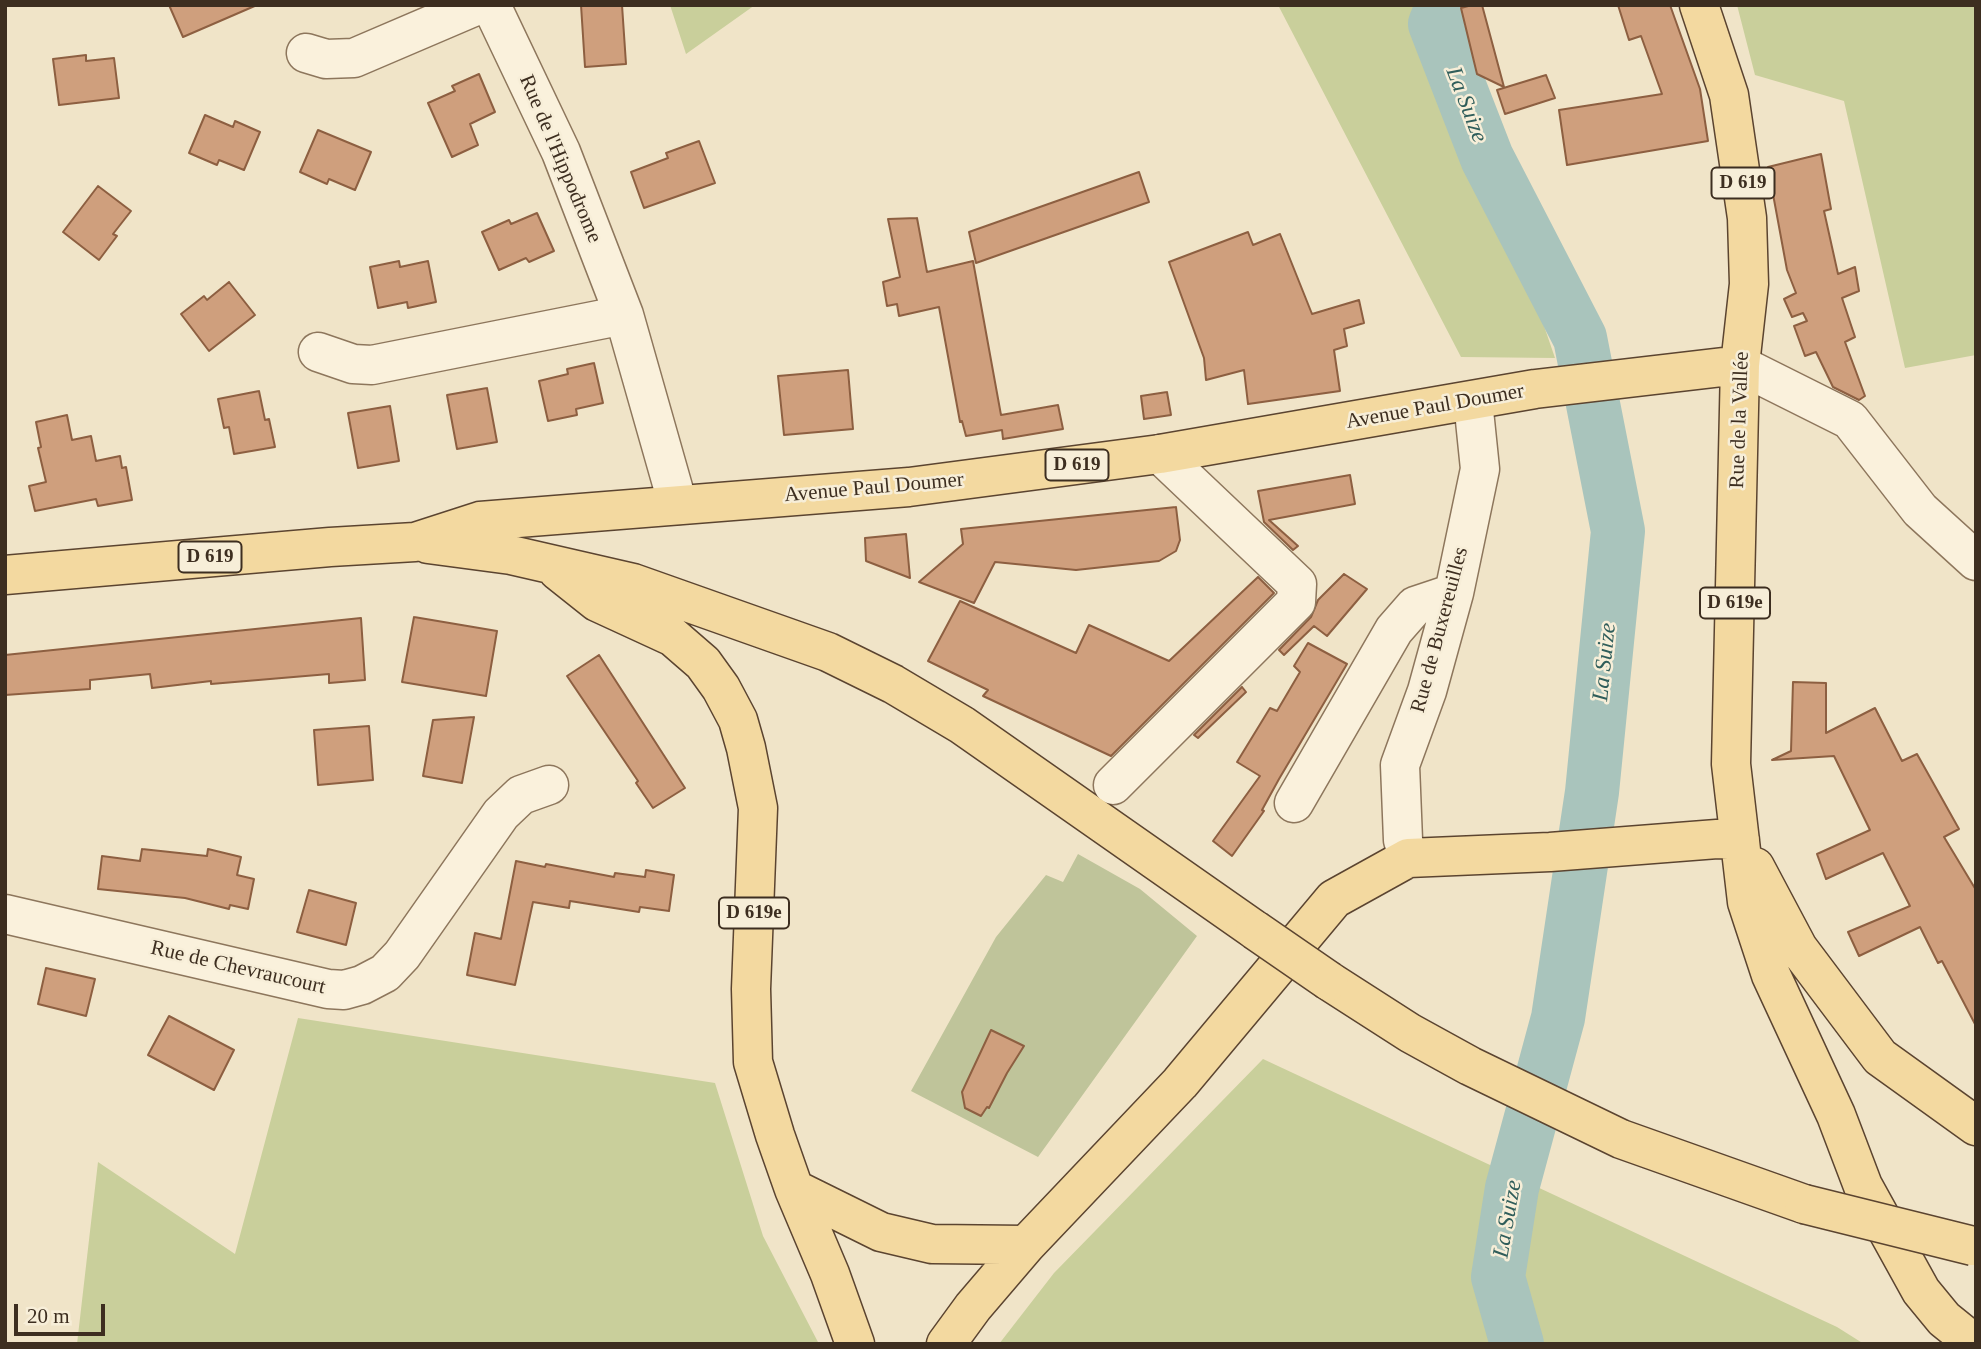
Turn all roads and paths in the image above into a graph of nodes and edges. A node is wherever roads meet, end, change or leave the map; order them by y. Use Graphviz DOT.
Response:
graph roads {
  1 [pos="478,5"];
  2 [pos="491,5"];
  3 [pos="1699,5"];
  4 [pos="306,53"];
  5 [pos="624,315"];
  6 [pos="318,352"];
  7 [pos="1740,365"];
  8 [pos="1473,401"];
  9 [pos="1160,454"];
  10 [pos="678,505"];
  11 [pos="415,542"];
  12 [pos="1976,561"];
  13 [pos="548,563"];
  14 [pos="5,575"];
  15 [pos="1454,593"];
  16 [pos="549,785"];
  17 [pos="1113,785"];
  18 [pos="1294,803"];
  19 [pos="1741,840"];
  20 [pos="1408,858"];
  21 [pos="5,914"];
  22 [pos="1976,1126"];
  23 [pos="794,1189"];
  24 [pos="1026,1245"];
  25 [pos="1974,1247"];
  26 [pos="855,1344"];
  27 [pos="946,1344"];
  28 [pos="1975,1344"];
  1 -- 4 [label="street"];
  2 -- 5 [label="street, Rue de l'Hippodrome"];
  3 -- 7 [label="main road, Rue de la Vallée / D 619"];
  5 -- 6 [label="street"];
  5 -- 10 [label="street, Rue de l'Hippodrome"];
  7 -- 8 [label="main road, Avenue Paul Doumer / D 619"];
  7 -- 12 [label="street"];
  7 -- 19 [label="main road, Rue de la Vallée / D 619e"];
  8 -- 9 [label="main road, Avenue Paul Doumer / D 619"];
  8 -- 15 [label="street, Rue de Buxereuilles"];
  9 -- 10 [label="main road, Avenue Paul Doumer / D 619"];
  9 -- 17 [label="street"];
  10 -- 11 [label="main road, Avenue Paul Doumer / D 619"];
  11 -- 13 [label="main road"];
  11 -- 14 [label="main road, Avenue Paul Doumer / D 619"];
  13 -- 23 [label="main road, D 619e"];
  13 -- 25 [label="main road, bridge"];
  15 -- 18 [label="street"];
  15 -- 20 [label="street, Rue de Buxereuilles"];
  16 -- 21 [label="street, Rue de Chevraucourt"];
  19 -- 20 [label="main road"];
  19 -- 22 [label="main road"];
  19 -- 28 [label="main road, Rue de la Vallée"];
  20 -- 24 [label="main road"];
  23 -- 24 [label="main road"];
  23 -- 26 [label="main road, D 619e"];
  24 -- 27 [label="main road"];
}
